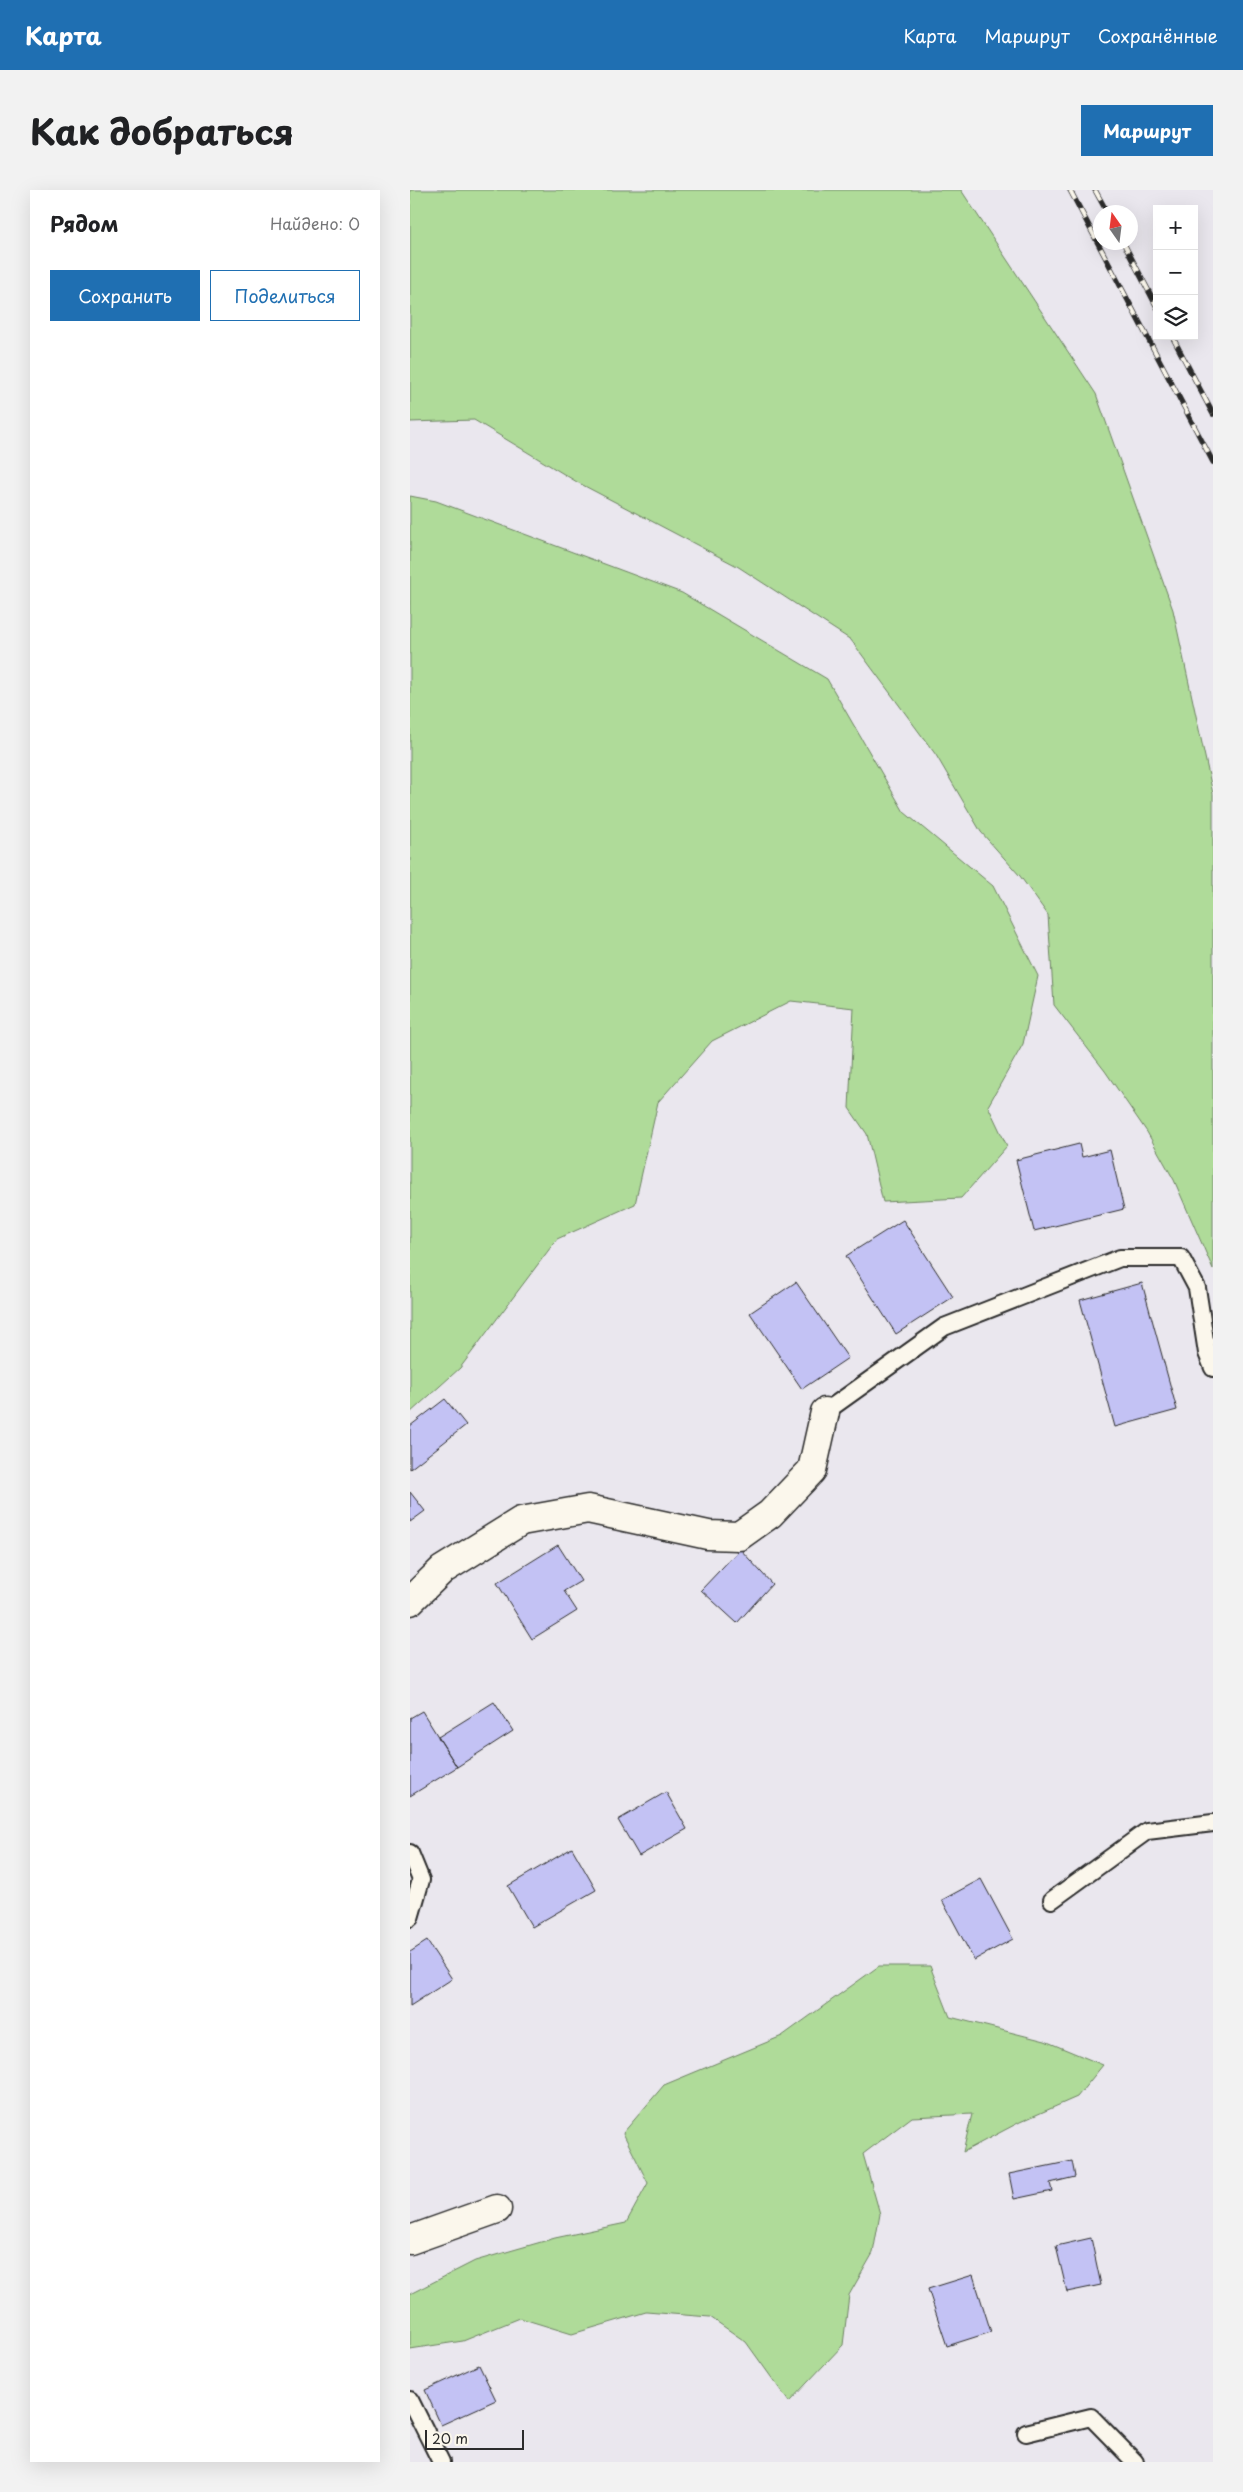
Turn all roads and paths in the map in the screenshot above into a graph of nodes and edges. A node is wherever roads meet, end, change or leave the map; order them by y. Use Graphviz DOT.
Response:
graph roads {
  1 [pos="1213,1368"];
  2 [pos="825,1412"];
  3 [pos="410,1601"];
  4 [pos="1213,1823"];
  5 [pos="410,1853"];
  6 [pos="1052,1900"];
  7 [pos="410,1918"];
  8 [pos="497,2209"];
  9 [pos="410,2240"];
  10 [pos="410,2400"];
  11 [pos="1026,2433"];
  12 [pos="440,2462"];
  13 [pos="1135,2462"];
  1 -- 2 [label="lane"];
  2 -- 3 [label="street"];
  4 -- 6 [label="lane"];
  5 -- 7 [label="lane"];
  8 -- 9 [label="street"];
  10 -- 12 [label="lane"];
  11 -- 13 [label="lane"];
}
